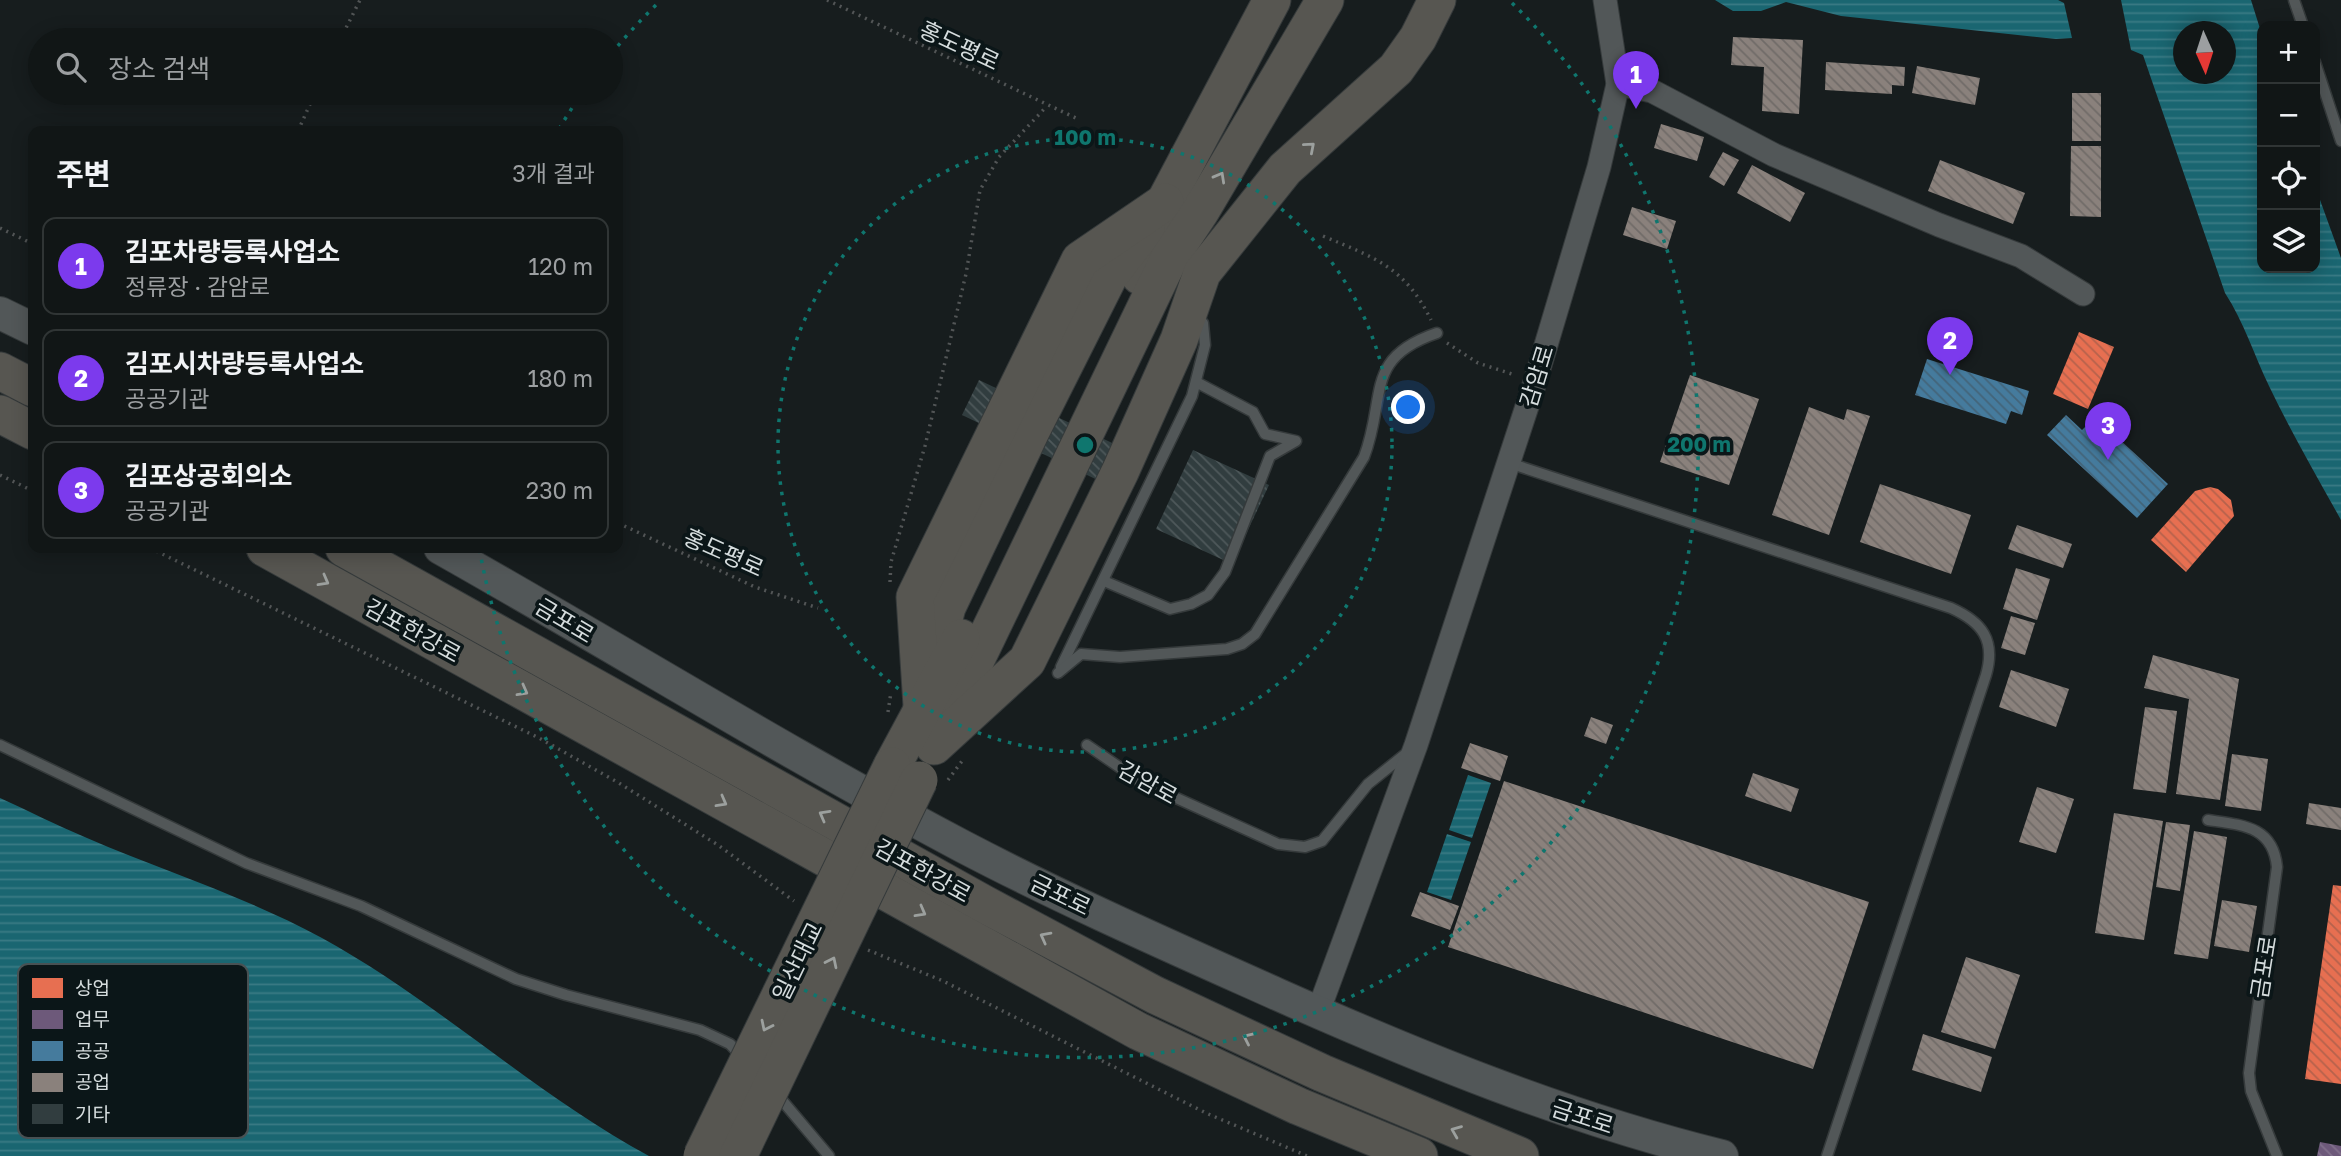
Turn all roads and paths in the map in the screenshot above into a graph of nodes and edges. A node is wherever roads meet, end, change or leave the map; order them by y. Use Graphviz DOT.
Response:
graph roads {
  1 [pos="360,0"];
  2 [pos="827,0"];
  3 [pos="1251,0"];
  4 [pos="1272,0"];
  5 [pos="1325,0"];
  6 [pos="1437,0"];
  7 [pos="1605,0"];
  8 [pos="2294,0"];
  9 [pos="2301,21"];
  10 [pos="346,28"];
  11 [pos="2320,77"];
  12 [pos="1618,83"];
  13 [pos="1219,96"];
  14 [pos="310,105"];
  15 [pos="1047,106"];
  16 [pos="1078,119"];
  17 [pos="300,126"];
  18 [pos="2341,141"];
  19 [pos="1165,202"];
  20 [pos="1200,212"];
  21 [pos="0,228"];
  22 [pos="1323,236"];
  23 [pos="28,242"];
  24 [pos="1202,273"];
  25 [pos="2084,295"];
  26 [pos="0,313"];
  27 [pos="1203,323"];
  28 [pos="28,327"];
  29 [pos="1437,333"];
  30 [pos="0,371"];
  31 [pos="1196,382"];
  32 [pos="1535,382"];
  33 [pos="28,385"];
  34 [pos="0,414"];
  35 [pos="28,428"];
  36 [pos="1508,463"];
  37 [pos="0,475"];
  38 [pos="28,489"];
  39 [pos="623,525"];
  40 [pos="160,553"];
  41 [pos="274,553"];
  42 [pos="353,553"];
  43 [pos="449,553"];
  44 [pos="1104,581"];
  45 [pos="890,584"];
  46 [pos="818,608"];
  47 [pos="891,679"];
  48 [pos="922,706"];
  49 [pos="886,724"];
  50 [pos="0,745"];
  51 [pos="1087,745"];
  52 [pos="1416,746"];
  53 [pos="950,752"];
  54 [pos="919,776"];
  55 [pos="2208,820"];
  56 [pos="801,906"];
  57 [pos="867,950"];
  58 [pos="1318,1012"];
  59 [pos="702,1156"];
  60 [pos="738,1156"];
  61 [pos="830,1156"];
  62 [pos="1307,1156"];
  63 [pos="1419,1156"];
  64 [pos="1520,1156"];
  65 [pos="1722,1156"];
  66 [pos="1827,1156"];
  67 [pos="2277,1156"];
  1 -- 10 [label="path"];
  2 -- 15 [label="path, 홍도평로"];
  3 -- 13 [label="highway"];
  4 -- 13 [label="highway"];
  20 -- 5 [label="highway, one-way"];
  24 -- 6 [label="highway, one-way"];
  7 -- 12 [label="street, 감암로"];
  8 -- 9 [label="lane"];
  11 -- 18 [label="lane"];
  12 -- 25 [label="street"];
  12 -- 32 [label="street, 감암로"];
  13 -- 19 [label="highway"];
  14 -- 17 [label="path"];
  15 -- 16 [label="path, 홍도평로"];
  15 -- 45 [label="path"];
  19 -- 48 [label="highway"];
  19 -- 48 [label="highway"];
  20 -- 24 [label="highway"];
  20 -- 53 [label="highway"];
  21 -- 23 [label="path"];
  22 -- 29 [label="path"];
  24 -- 27 [label="highway"];
  24 -- 53 [label="highway"];
  26 -- 28 [label="main road"];
  27 -- 31 [label="lane"];
  27 -- 53 [label="highway"];
  29 -- 32 [label="path"];
  29 -- 44 [label="lane"];
  30 -- 33 [label="highway"];
  31 -- 44 [label="lane"];
  31 -- 44 [label="lane"];
  32 -- 36 [label="street, 감암로"];
  34 -- 35 [label="highway"];
  36 -- 52 [label="street, 감암로"];
  36 -- 66 [label="lane"];
  37 -- 38 [label="path"];
  39 -- 46 [label="path, 홍도평로"];
  40 -- 56 [label="path"];
  41 -- 63 [label="highway, 김포한강로, one-way"];
  64 -- 42 [label="highway, 김포한강로, one-way"];
  43 -- 58 [label="main road, 금포로"];
  47 -- 49 [label="path"];
  48 -- 54 [label="highway"];
  50 -- 61 [label="lane"];
  51 -- 52 [label="lane, 감암로"];
  52 -- 58 [label="street, 감암로"];
  53 -- 54 [label="highway"];
  53 -- 54 [label="path"];
  54 -- 59 [label="highway, 일산대교, one-way, bridge"];
  60 -- 54 [label="highway, 일산대교, one-way, bridge"];
  55 -- 67 [label="lane, 금포로"];
  57 -- 62 [label="path"];
  58 -- 65 [label="main road, 금포로"];
}
